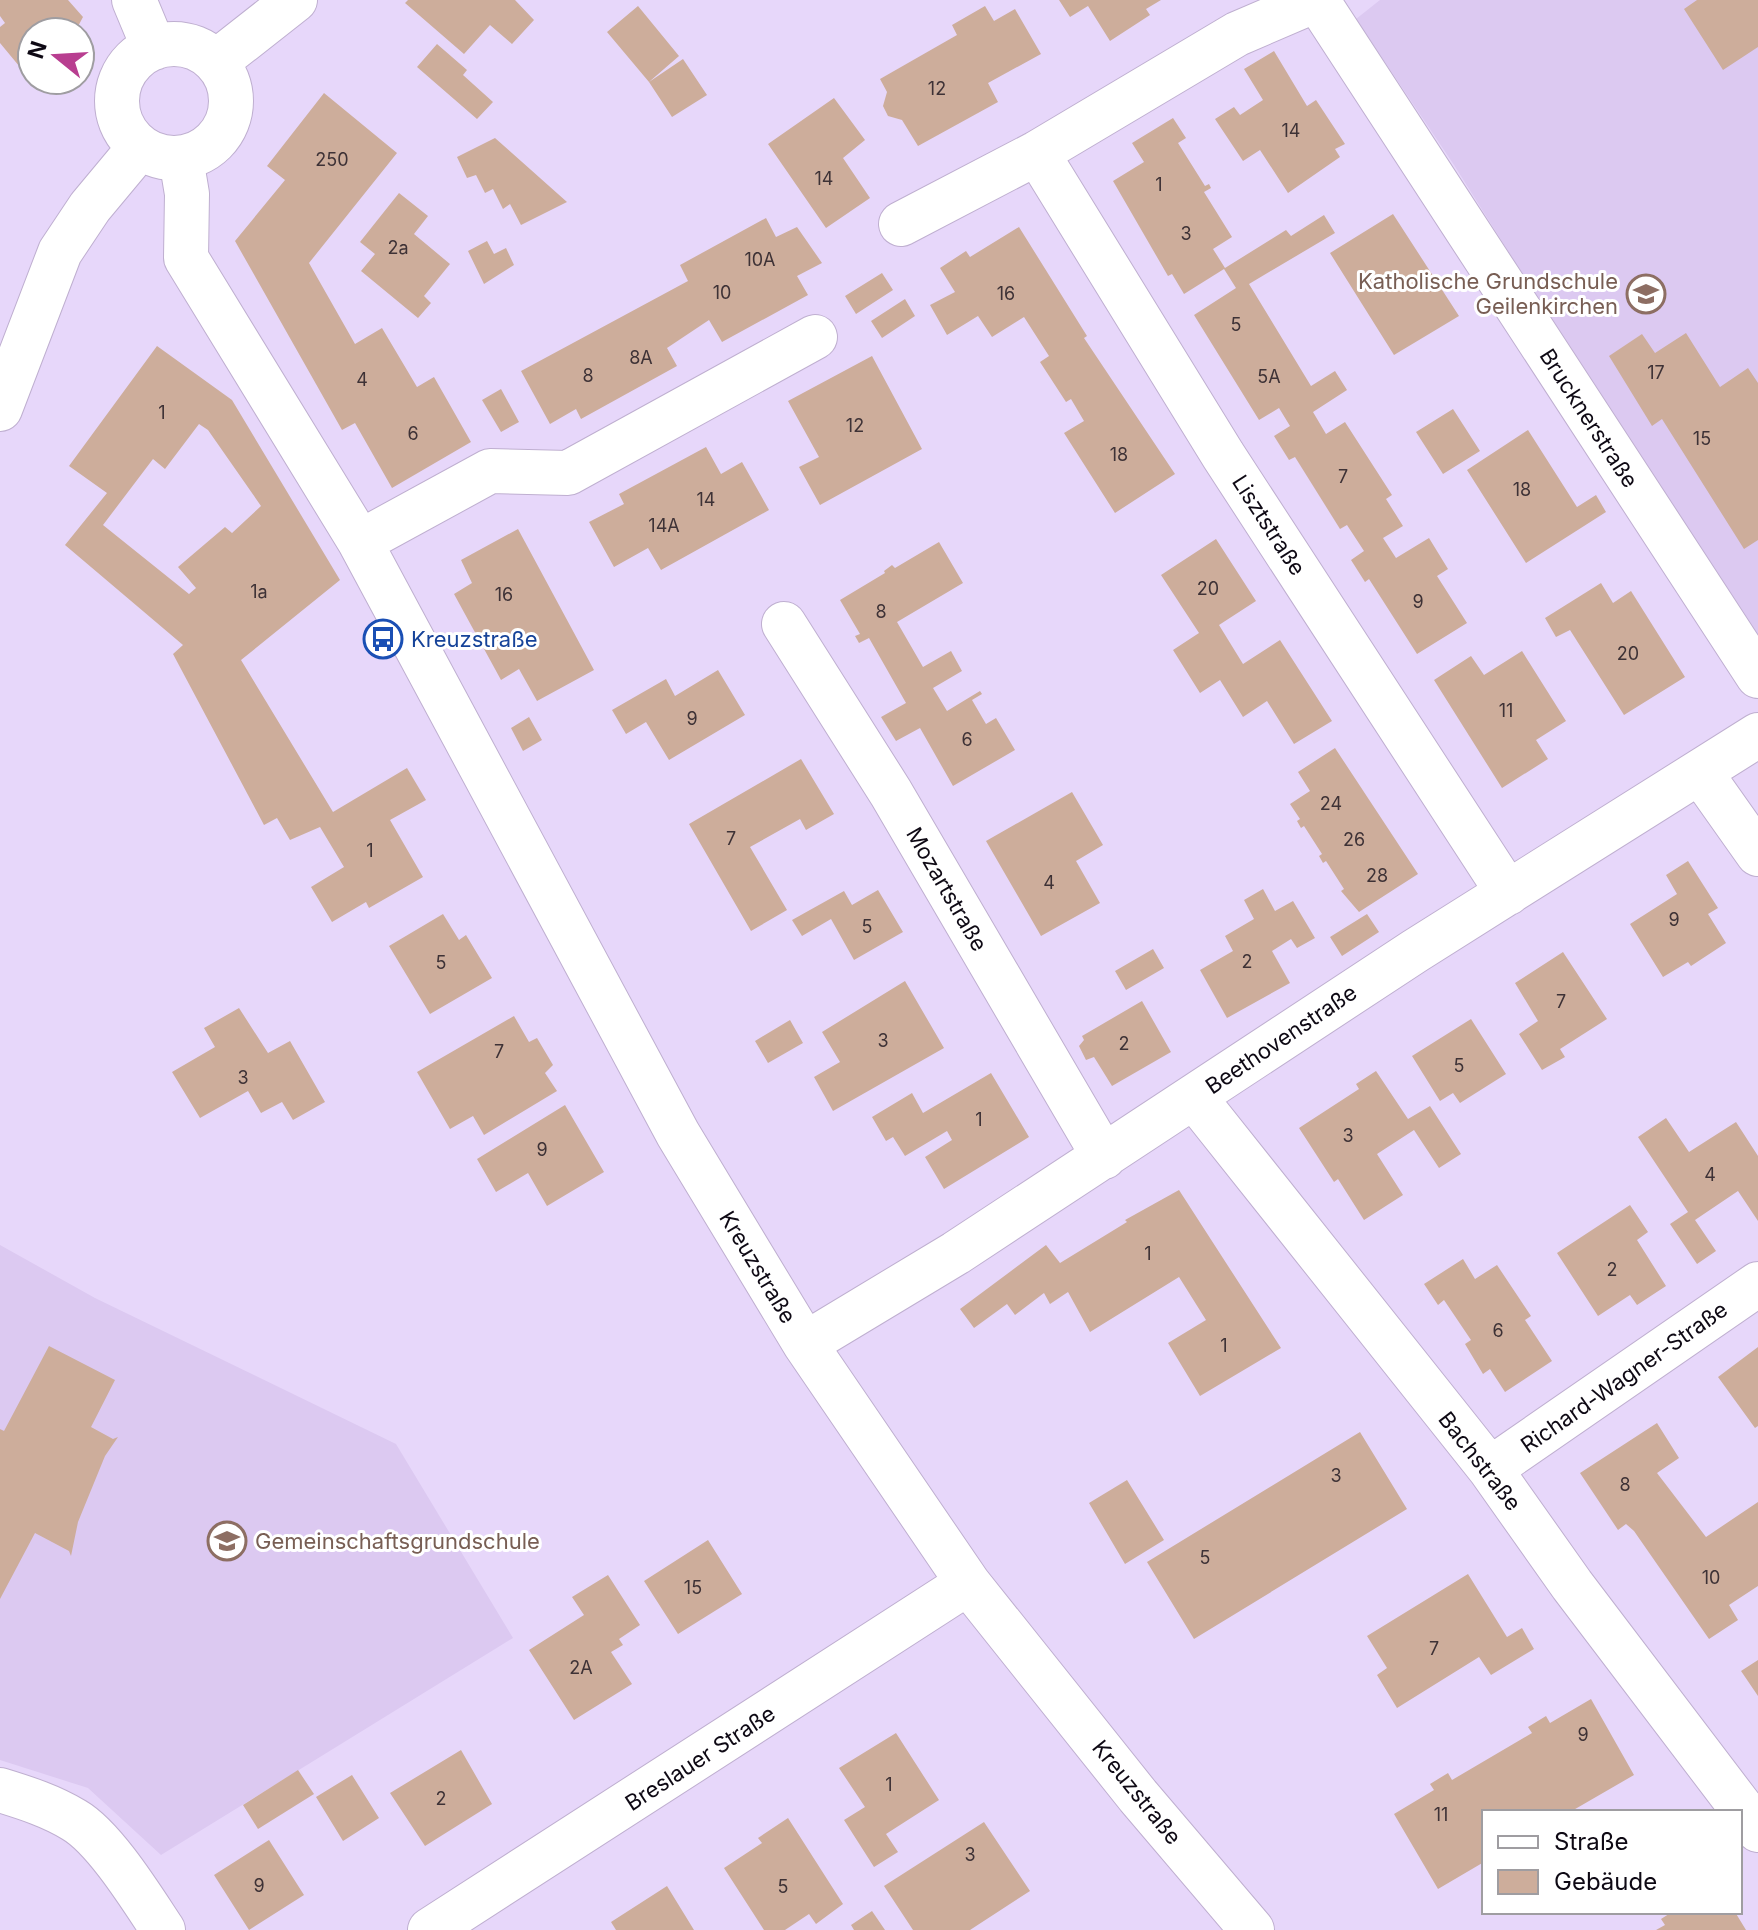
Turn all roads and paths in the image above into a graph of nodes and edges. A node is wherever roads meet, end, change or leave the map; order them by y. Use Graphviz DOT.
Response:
graph roads {
  1 [pos="134,0"];
  2 [pos="295,0"];
  3 [pos="1317,0"];
  4 [pos="154,48"];
  5 [pos="216,62"];
  6 [pos="140,147"];
  7 [pos="1037,153"];
  8 [pos="181,158"];
  9 [pos="901,224"];
  10 [pos="815,337"];
  11 [pos="4,383"];
  12 [pos="360,542"];
  13 [pos="784,624"];
  14 [pos="1758,676"];
  15 [pos="1758,735"];
  16 [pos="1700,772"];
  17 [pos="1758,854"];
  18 [pos="1508,893"];
  19 [pos="1194,1097"];
  20 [pos="1104,1157"];
  21 [pos="1758,1284"];
  22 [pos="805,1344"];
  23 [pos="1490,1469"];
  24 [pos="968,1583"];
  25 [pos="0,1790"];
  26 [pos="1758,1830"];
  27 [pos="163,1930"];
  28 [pos="430,1930"];
  29 [pos="1252,1930"];
  1 -- 4 [label="street"];
  2 -- 5 [label="street"];
  3 -- 7 [label="street"];
  3 -- 14 [label="street, Brucknerstraße"];
  4 -- 5 [label="street"];
  4 -- 6 [label="street"];
  5 -- 8 [label="street"];
  6 -- 8 [label="street"];
  6 -- 11 [label="street"];
  7 -- 9 [label="street"];
  7 -- 18 [label="street, Lisztstraße"];
  8 -- 12 [label="street, Kreuzstraße"];
  10 -- 12 [label="street"];
  12 -- 22 [label="street, Kreuzstraße"];
  13 -- 20 [label="street, Mozartstraße"];
  15 -- 16 [label="street, Beethovenstraße"];
  16 -- 17 [label="street"];
  16 -- 18 [label="street, Beethovenstraße"];
  18 -- 19 [label="street, Beethovenstraße"];
  19 -- 20 [label="street, Beethovenstraße"];
  19 -- 23 [label="street, Bachstraße"];
  20 -- 22 [label="street, Beethovenstraße"];
  21 -- 23 [label="street, Richard-Wagner-Straße"];
  22 -- 24 [label="street, Kreuzstraße"];
  23 -- 26 [label="street, Bachstraße"];
  24 -- 28 [label="street, Breslauer Straße"];
  24 -- 29 [label="street, Kreuzstraße"];
  25 -- 27 [label="street"];
}
